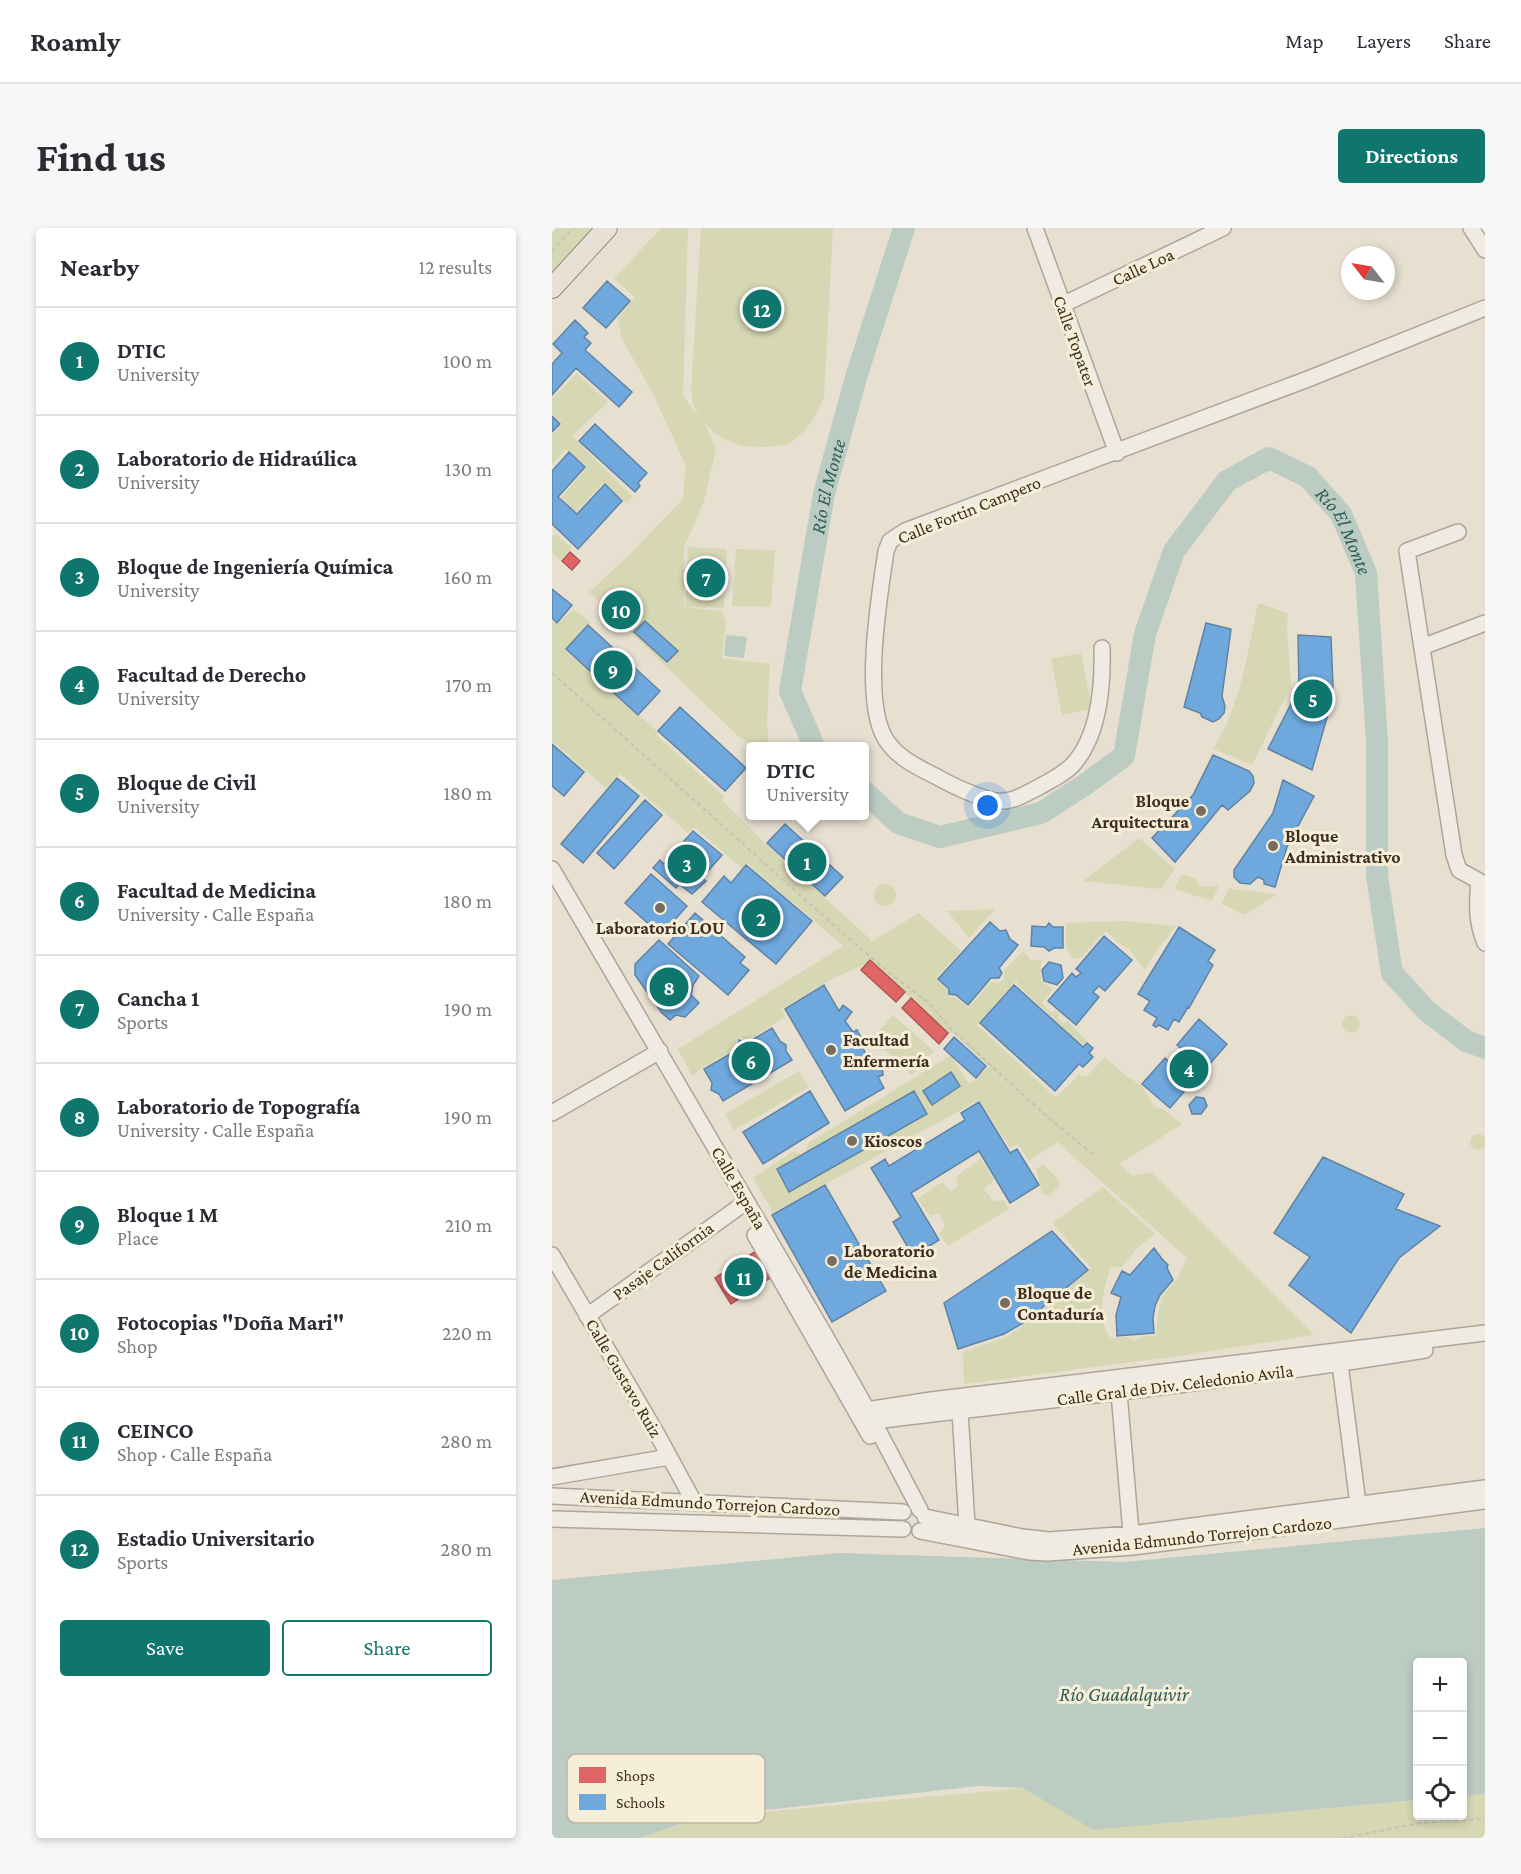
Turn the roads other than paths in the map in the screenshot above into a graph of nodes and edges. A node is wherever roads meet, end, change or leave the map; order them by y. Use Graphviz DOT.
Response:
graph roads {
  1 [pos="606,228"];
  2 [pos="1035,228"];
  3 [pos="1223,228"];
  4 [pos="1471,228"];
  5 [pos="1485,250"];
  6 [pos="552,288"];
  7 [pos="1062,305"];
  8 [pos="1485,308"];
  9 [pos="1117,453"];
  10 [pos="1458,532"];
  11 [pos="1485,623"];
  12 [pos="1422,647"];
  13 [pos="1102,648"];
  14 [pos="552,869"];
  15 [pos="1482,876"];
  16 [pos="554,890"];
  17 [pos="1485,944"];
  18 [pos="656,1053"];
  19 [pos="552,1113"];
  20 [pos="739,1207"];
  21 [pos="552,1255"];
  22 [pos="587,1316"];
  23 [pos="1485,1333"];
  24 [pos="1485,1341"];
  25 [pos="1340,1364"];
  26 [pos="1119,1393"];
  27 [pos="960,1411"];
  28 [pos="865,1417"];
  29 [pos="669,1457"];
  30 [pos="552,1477"];
  31 [pos="1485,1488"];
  32 [pos="552,1496"];
  33 [pos="1485,1501"];
  34 [pos="694,1502"];
  35 [pos="1358,1504"];
  36 [pos="915,1516"];
  37 [pos="552,1519"];
  38 [pos="967,1526"];
  39 [pos="1132,1540"];
  1 -- 6 [label="main road"];
  2 -- 7 [label="street, Calle Topater"];
  3 -- 7 [label="street, Calle Loa"];
  4 -- 5 [label="street"];
  7 -- 9 [label="street, Calle Topater"];
  8 -- 9 [label="street, Calle Fortin Campero"];
  9 -- 13 [label="street, Calle Fortin Campero"];
  10 -- 12 [label="street"];
  11 -- 12 [label="street"];
  12 -- 15 [label="street"];
  14 -- 18 [label="street, Calle España"];
  15 -- 17 [label="street"];
  16 -- 18 [label="street, Calle España"];
  18 -- 19 [label="street"];
  18 -- 20 [label="street, Calle España"];
  18 -- 28 [label="street, Calle España"];
  20 -- 22 [label="street, Pasaje California"];
  20 -- 28 [label="street, Calle España"];
  21 -- 22 [label="street, Calle Gustavo Ruiz"];
  22 -- 29 [label="street, Calle Gustavo Ruiz"];
  23 -- 28 [label="street"];
  24 -- 25 [label="street, Calle Gral de Div. Celedonio Avila"];
  25 -- 26 [label="street, Calle Gral de Div. Celedonio Avila"];
  25 -- 35 [label="street"];
  26 -- 27 [label="street, Calle Gral de Div. Celedonio Avila"];
  26 -- 39 [label="street"];
  27 -- 28 [label="street, Calle Gral de Div. Celedonio Avila"];
  27 -- 38 [label="street"];
  28 -- 36 [label="street, Calle España"];
  29 -- 30 [label="street"];
  29 -- 34 [label="street, Calle Gustavo Ruiz"];
  31 -- 35 [label="street, Avenida Edmundo Torrejon Cardozo"];
  32 -- 34 [label="street, Avenida Edmundo Torrejon Cardozo"];
  33 -- 39 [label="street, Avenida Edmundo Torrejon Cardozo"];
  34 -- 36 [label="street, Avenida Edmundo Torrejon Cardozo"];
  35 -- 39 [label="street, Avenida Edmundo Torrejon Cardozo"];
  36 -- 37 [label="street, Avenida Edmundo Torrejon Cardozo"];
  36 -- 38 [label="street, Avenida Edmundo Torrejon Cardozo"];
  36 -- 39 [label="street, Avenida Edmundo Torrejon Cardozo"];
  38 -- 39 [label="street, Avenida Edmundo Torrejon Cardozo"];
}
